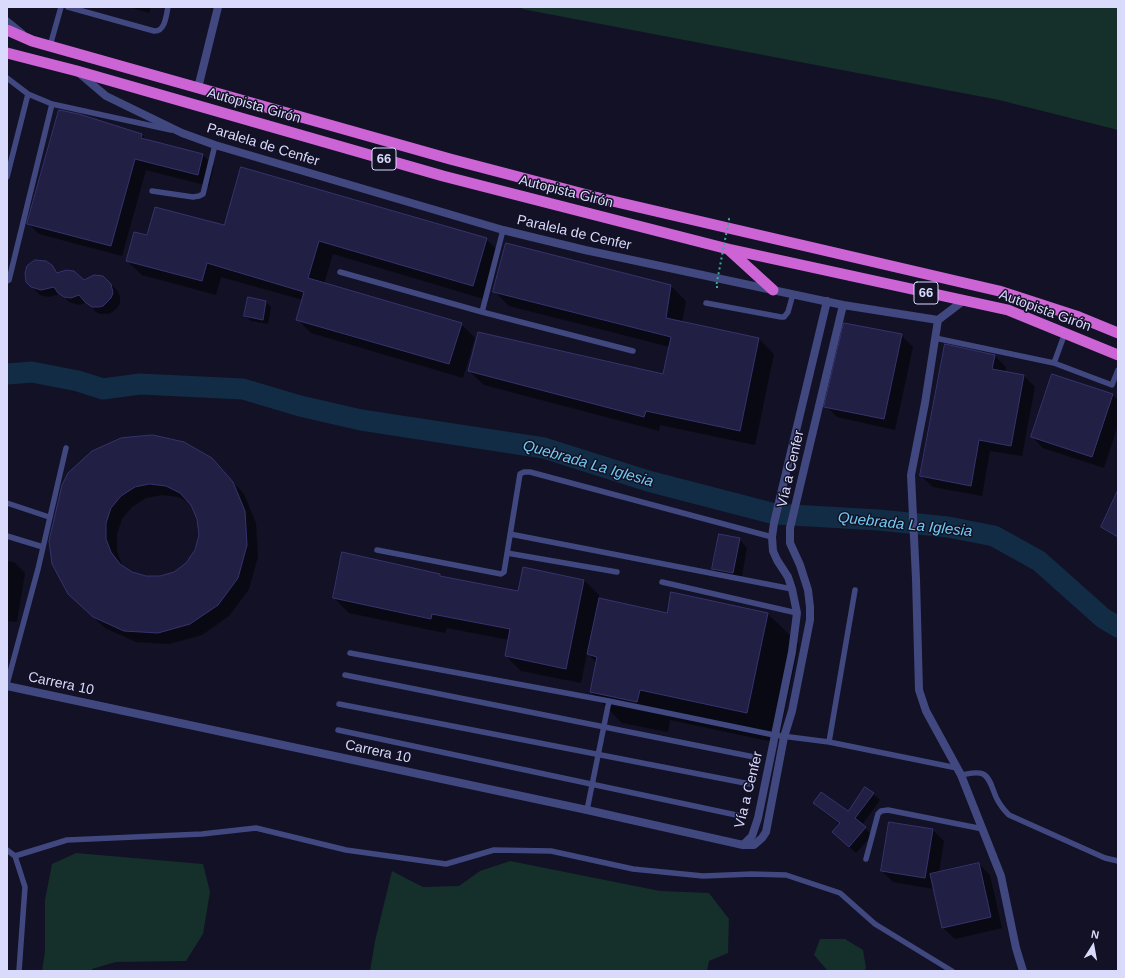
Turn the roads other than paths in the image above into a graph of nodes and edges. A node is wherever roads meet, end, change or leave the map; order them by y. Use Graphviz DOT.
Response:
graph roads {
  1 [pos="61,7"];
  2 [pos="68,7"];
  3 [pos="168,7"];
  4 [pos="218,7"];
  5 [pos="7,20"];
  6 [pos="7,30"];
  7 [pos="32,41"];
  8 [pos="50,46"];
  9 [pos="7,53"];
  10 [pos="77,71"];
  11 [pos="7,78"];
  12 [pos="198,88"];
  13 [pos="28,94"];
  14 [pos="52,104"];
  15 [pos="182,133"];
  16 [pos="215,145"];
  17 [pos="7,177"];
  18 [pos="152,191"];
  19 [pos="503,230"];
  20 [pos="728,249"];
  21 [pos="340,272"];
  22 [pos="7,281"];
  23 [pos="773,290"];
  24 [pos="793,294"];
  25 [pos="827,301"];
  26 [pos="963,301"];
  27 [pos="706,303"];
  28 [pos="843,305"];
  29 [pos="482,312"];
  30 [pos="938,320"];
  31 [pos="1118,332"];
  32 [pos="1064,333"];
  33 [pos="935,338"];
  34 [pos="633,351"];
  35 [pos="1118,355"];
  36 [pos="1054,362"];
  37 [pos="1118,370"];
  38 [pos="66,448"];
  39 [pos="7,503"];
  40 [pos="49,517"];
  41 [pos="510,534"];
  42 [pos="7,536"];
  43 [pos="772,537"];
  44 [pos="43,547"];
  45 [pos="377,550"];
  46 [pos="507,552"];
  47 [pos="617,572"];
  48 [pos="662,582"];
  49 [pos="792,589"];
  50 [pos="855,590"];
  51 [pos="797,613"];
  52 [pos="350,653"];
  53 [pos="345,675"];
  54 [pos="7,685"];
  55 [pos="609,701"];
  56 [pos="339,704"];
  57 [pos="604,726"];
  58 [pos="338,730"];
  59 [pos="774,735"];
  60 [pos="784,737"];
  61 [pos="829,742"];
  62 [pos="598,753"];
  63 [pos="754,757"];
  64 [pos="959,771"];
  65 [pos="750,784"];
  66 [pos="592,785"];
  67 [pos="587,810"];
  68 [pos="741,816"];
  69 [pos="982,829"];
  70 [pos="742,845"];
  71 [pos="7,850"];
  72 [pos="15,856"];
  73 [pos="866,859"];
  74 [pos="1118,860"];
  75 [pos="19,971"];
  76 [pos="952,971"];
  77 [pos="1023,971"];
  1 -- 8 [label="lane"];
  2 -- 3 [label="lane"];
  4 -- 12 [label="street"];
  5 -- 7 [label="lane"];
  6 -- 7 [label="highway, Autopista Girón / 66"];
  7 -- 8 [label="highway, Autopista Girón / 66"];
  8 -- 12 [label="highway, Autopista Girón / 66"];
  9 -- 10 [label="highway, Autopista Girón / 66"];
  10 -- 15 [label="street, Paralela de Cenfer"];
  10 -- 20 [label="highway, Autopista Girón / 66"];
  11 -- 13 [label="lane, Paralela de Cenfer"];
  12 -- 31 [label="highway, Autopista Girón / 66"];
  13 -- 14 [label="lane, Paralela de Cenfer"];
  13 -- 17 [label="lane"];
  14 -- 15 [label="lane, Paralela de Cenfer"];
  14 -- 22 [label="lane"];
  15 -- 16 [label="street, Paralela de Cenfer"];
  16 -- 18 [label="lane"];
  16 -- 19 [label="street, Paralela de Cenfer"];
  19 -- 23 [label="street, Paralela de Cenfer"];
  19 -- 29 [label="lane"];
  20 -- 23 [label="highway"];
  20 -- 26 [label="highway, Autopista Girón / 66"];
  21 -- 29 [label="lane"];
  23 -- 24 [label="street, Paralela de Cenfer"];
  24 -- 25 [label="street, Paralela de Cenfer"];
  24 -- 27 [label="lane"];
  25 -- 28 [label="street, Paralela de Cenfer"];
  25 -- 43 [label="street, Vía a Cenfer"];
  26 -- 30 [label="street"];
  26 -- 32 [label="highway, Autopista Girón / 66"];
  28 -- 30 [label="street, Paralela de Cenfer"];
  28 -- 60 [label="street, Vía a Cenfer"];
  29 -- 34 [label="lane"];
  30 -- 33 [label="street"];
  32 -- 35 [label="highway, Autopista Girón / 66"];
  32 -- 36 [label="lane"];
  33 -- 36 [label="lane"];
  33 -- 64 [label="street"];
  36 -- 37 [label="lane"];
  38 -- 40 [label="lane"];
  39 -- 40 [label="lane"];
  40 -- 44 [label="lane"];
  41 -- 43 [label="lane"];
  41 -- 46 [label="lane"];
  41 -- 49 [label="lane"];
  42 -- 44 [label="lane"];
  43 -- 49 [label="street, Vía a Cenfer"];
  44 -- 54 [label="lane"];
  45 -- 46 [label="lane"];
  46 -- 47 [label="lane"];
  48 -- 51 [label="lane"];
  49 -- 51 [label="street, Vía a Cenfer"];
  50 -- 61 [label="lane"];
  51 -- 59 [label="street, Vía a Cenfer"];
  52 -- 55 [label="lane"];
  53 -- 57 [label="lane"];
  54 -- 67 [label="street, Carrera 10"];
  55 -- 57 [label="lane"];
  55 -- 59 [label="lane"];
  56 -- 62 [label="lane"];
  57 -- 62 [label="lane"];
  57 -- 63 [label="lane"];
  58 -- 66 [label="lane"];
  59 -- 60 [label="lane"];
  59 -- 70 [label="street, Vía a Cenfer"];
  60 -- 61 [label="lane"];
  60 -- 70 [label="street, Vía a Cenfer"];
  61 -- 64 [label="lane"];
  62 -- 65 [label="lane"];
  62 -- 66 [label="lane"];
  64 -- 69 [label="street"];
  64 -- 74 [label="lane"];
  66 -- 67 [label="lane"];
  66 -- 68 [label="lane"];
  67 -- 70 [label="street, Carrera 10"];
  69 -- 73 [label="lane"];
  69 -- 77 [label="street"];
  71 -- 72 [label="lane"];
  72 -- 75 [label="lane"];
  72 -- 76 [label="lane"];
}
